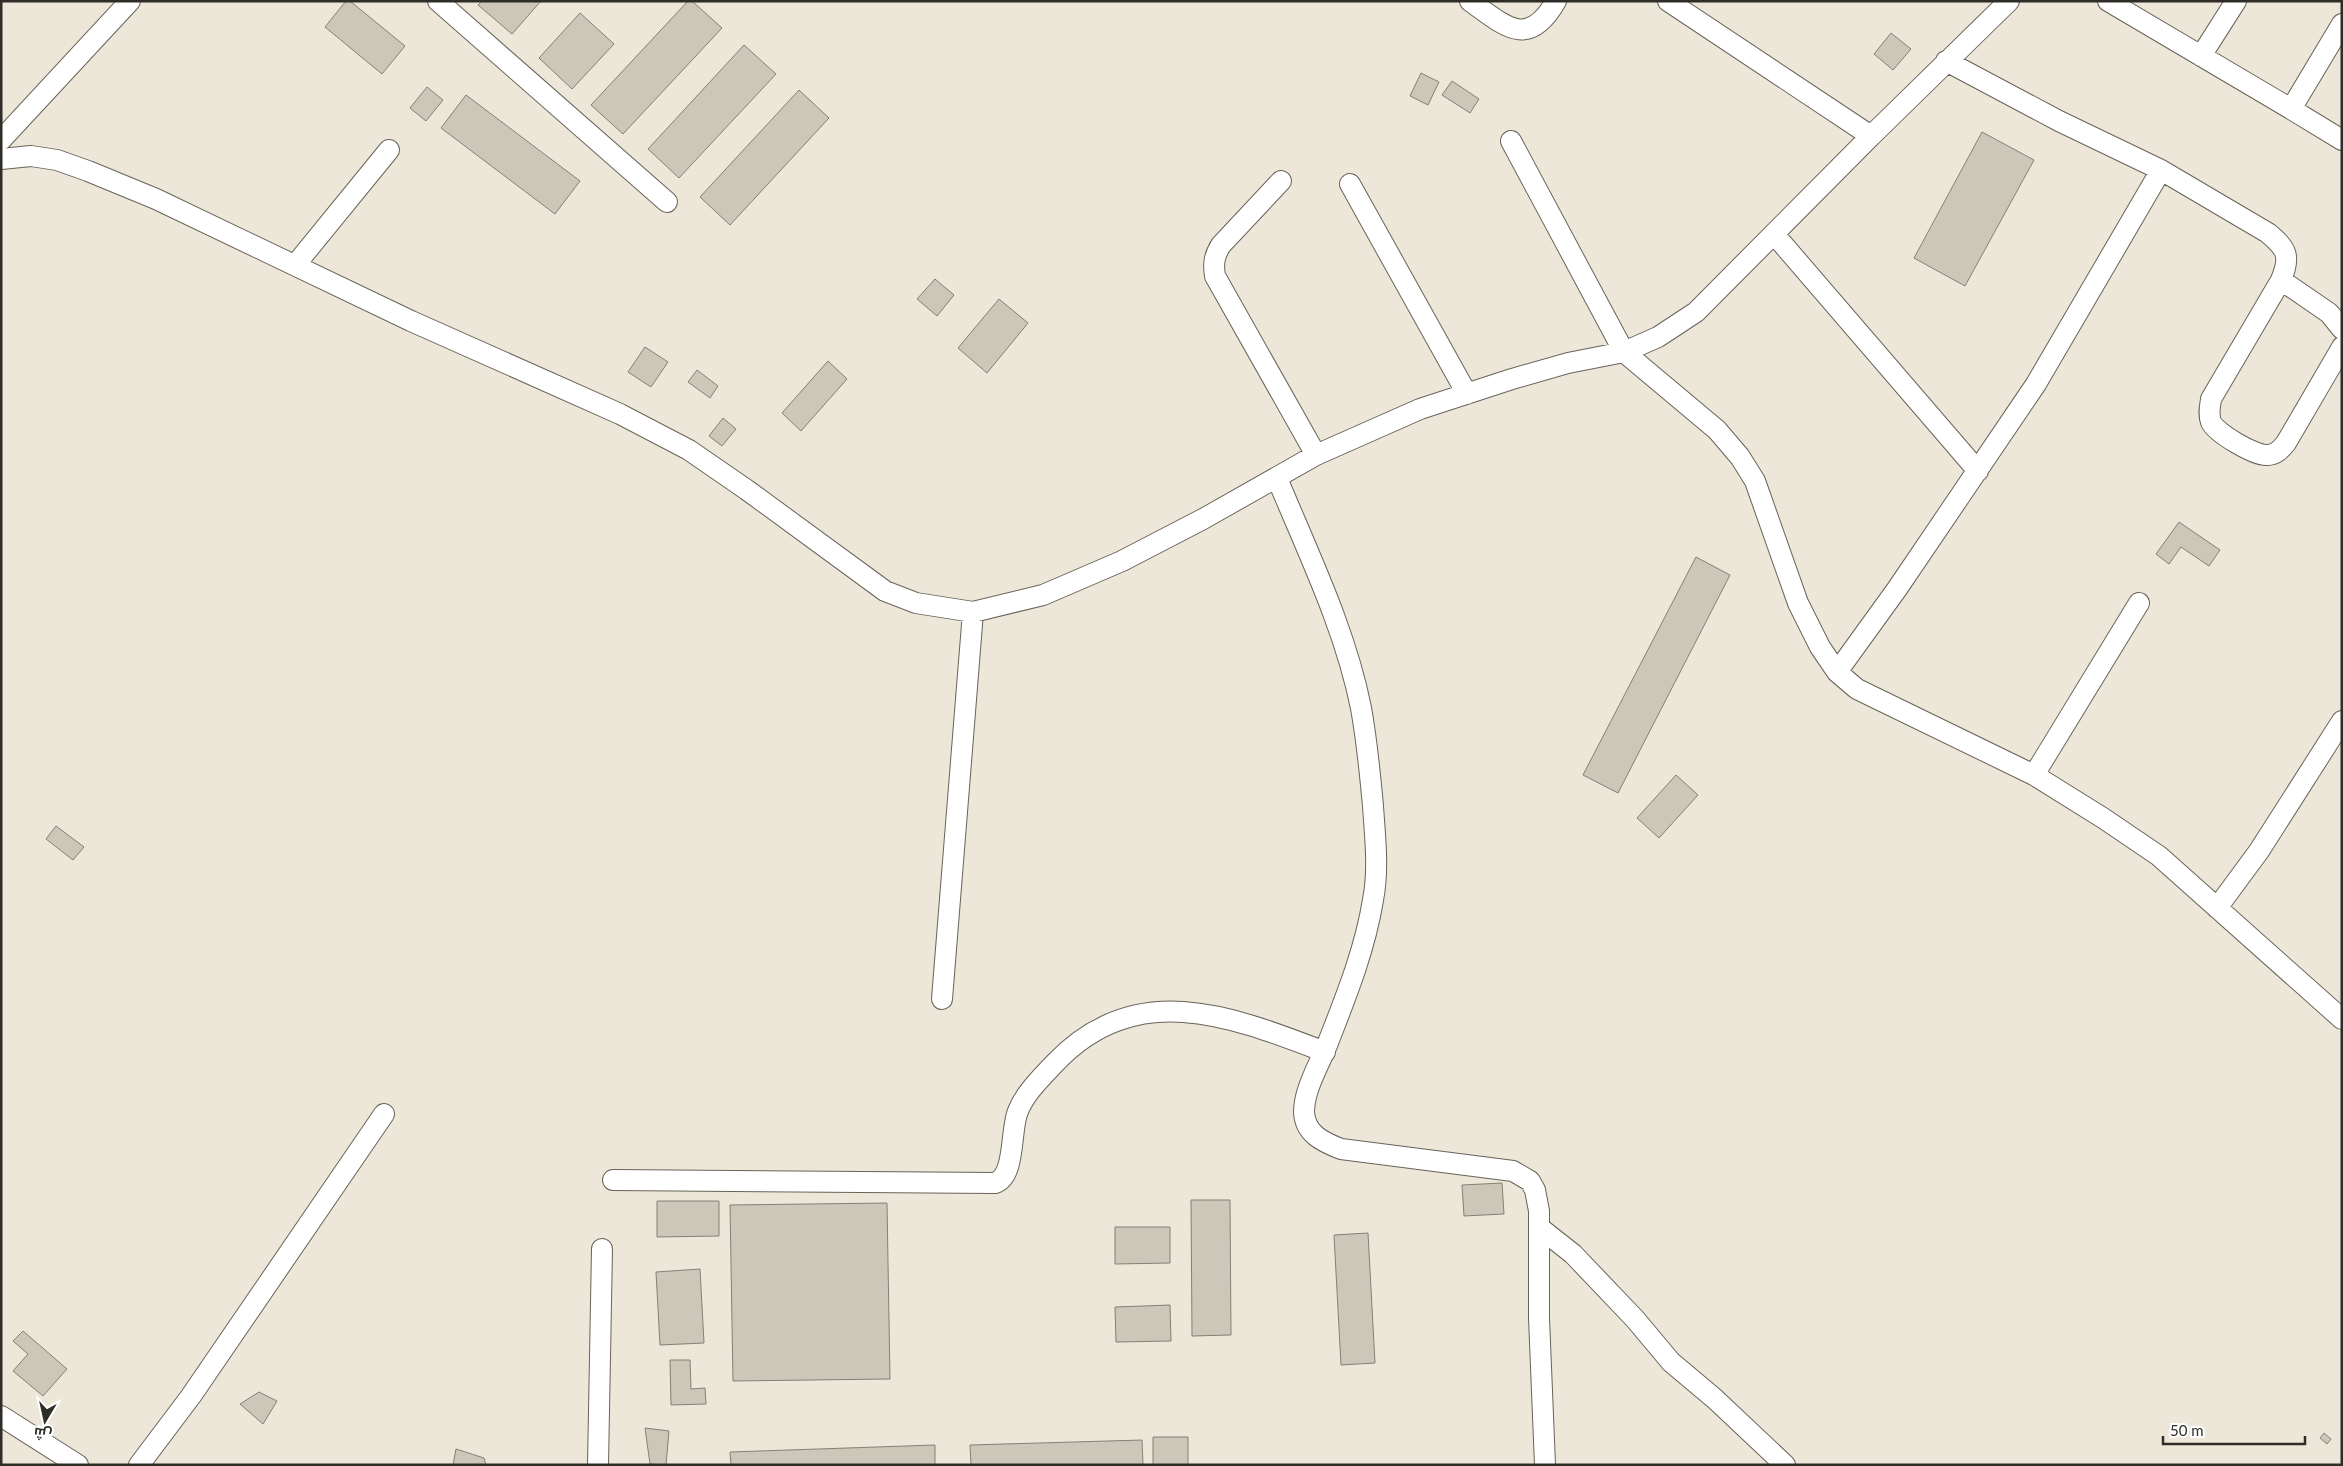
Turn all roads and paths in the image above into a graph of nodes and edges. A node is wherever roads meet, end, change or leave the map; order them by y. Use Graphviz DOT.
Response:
graph roads {
  1 [pos="130,1"];
  2 [pos="438,1"];
  3 [pos="1470,1"];
  4 [pos="1556,1"];
  5 [pos="1668,1"];
  6 [pos="2009,1"];
  7 [pos="2108,1"];
  8 [pos="2236,1"];
  9 [pos="2342,24"];
  10 [pos="2202,56"];
  11 [pos="1946,61"];
  12 [pos="2291,109"];
  13 [pos="1871,136"];
  14 [pos="1,140"];
  15 [pos="2342,140"];
  16 [pos="1511,141"];
  17 [pos="389,150"];
  18 [pos="1,159"];
  19 [pos="2161,170"];
  20 [pos="1281,181"];
  21 [pos="1350,184"];
  22 [pos="667,202"];
  23 [pos="1774,234"];
  24 [pos="296,264"];
  25 [pos="2281,280"];
  26 [pos="2342,329"];
  27 [pos="2342,347"];
  28 [pos="1624,352"];
  29 [pos="1467,394"];
  30 [pos="1316,455"];
  31 [pos="1978,471"];
  32 [pos="1277,478"];
  33 [pos="2139,603"];
  34 [pos="973,612"];
  35 [pos="1837,672"];
  36 [pos="2342,721"];
  37 [pos="2034,775"];
  38 [pos="2217,908"];
  39 [pos="942,999"];
  40 [pos="2342,1019"];
  41 [pos="1325,1052"];
  42 [pos="384,1114"];
  43 [pos="613,1180"];
  44 [pos="1540,1228"];
  45 [pos="602,1249"];
  46 [pos="1,1416"];
  47 [pos="78,1465"];
  48 [pos="140,1465"];
  49 [pos="598,1465"];
  50 [pos="1545,1465"];
  51 [pos="1784,1465"];
  1 -- 14 [label="street"];
  2 -- 22 [label="street"];
  3 -- 4 [label="street"];
  5 -- 13 [label="street"];
  6 -- 11 [label="street"];
  7 -- 10 [label="street"];
  8 -- 10 [label="street"];
  9 -- 12 [label="street"];
  10 -- 12 [label="street"];
  11 -- 13 [label="street"];
  11 -- 19 [label="street"];
  12 -- 15 [label="street"];
  13 -- 23 [label="street"];
  16 -- 28 [label="street"];
  17 -- 24 [label="street"];
  18 -- 24 [label="street"];
  19 -- 25 [label="street"];
  19 -- 31 [label="street"];
  20 -- 30 [label="street"];
  21 -- 29 [label="street"];
  23 -- 28 [label="street"];
  23 -- 31 [label="street"];
  24 -- 34 [label="street"];
  25 -- 26 [label="street"];
  25 -- 27 [label="street"];
  28 -- 29 [label="street"];
  28 -- 35 [label="street"];
  29 -- 30 [label="street"];
  30 -- 32 [label="street"];
  31 -- 35 [label="street"];
  32 -- 34 [label="street"];
  32 -- 41 [label="street"];
  33 -- 37 [label="street"];
  34 -- 39 [label="street"];
  35 -- 37 [label="street"];
  36 -- 38 [label="street"];
  37 -- 38 [label="street"];
  38 -- 40 [label="street"];
  41 -- 43 [label="street"];
  41 -- 44 [label="street"];
  42 -- 48 [label="street"];
  44 -- 50 [label="street"];
  44 -- 51 [label="street"];
  45 -- 49 [label="street"];
  46 -- 47 [label="street"];
}
